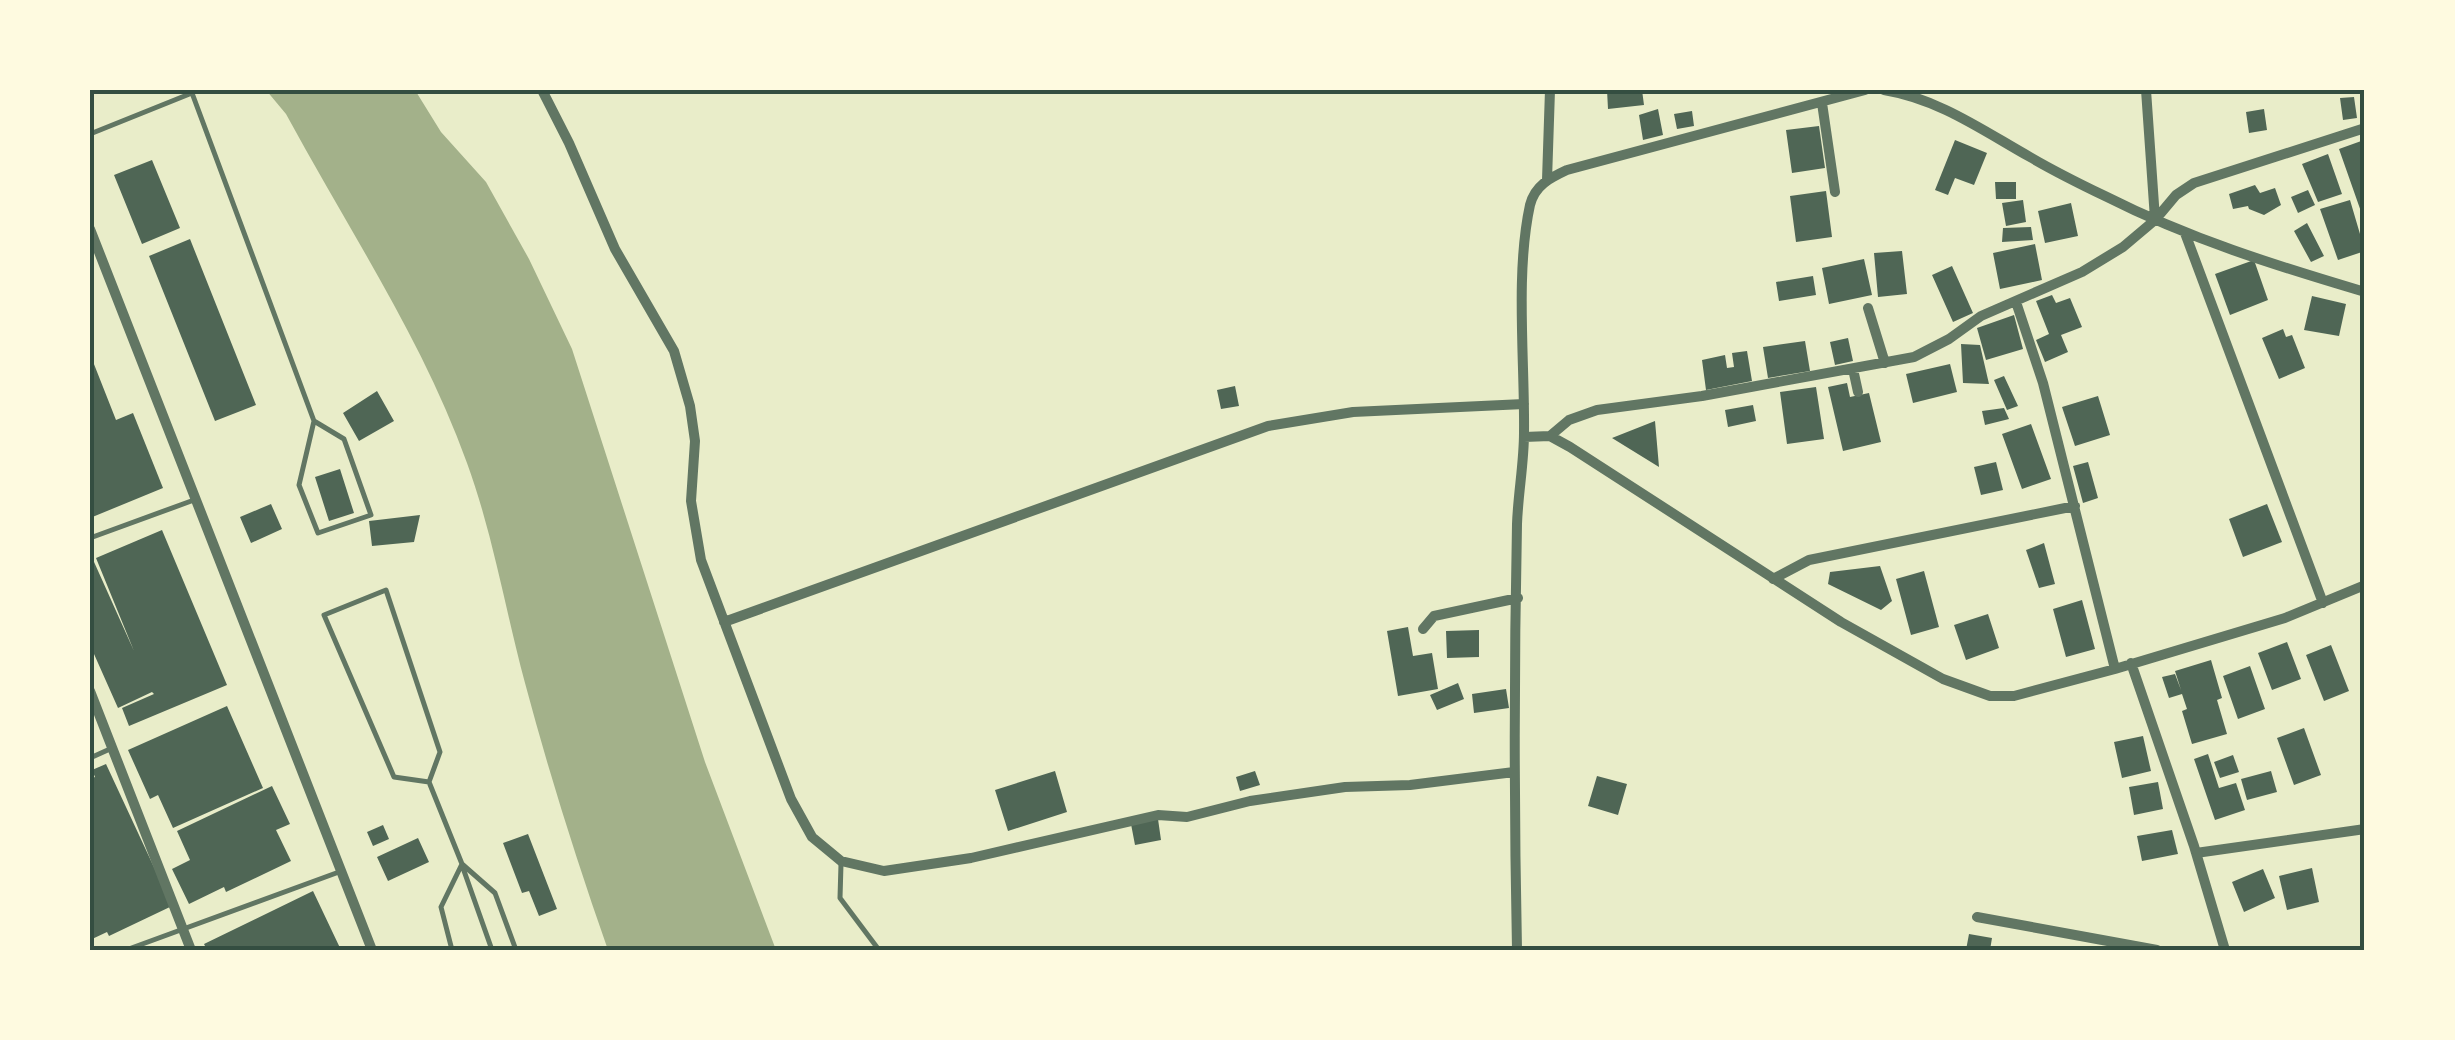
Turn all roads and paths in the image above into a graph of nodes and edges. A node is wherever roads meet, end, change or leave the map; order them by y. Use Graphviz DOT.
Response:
graph roads {
  1 [pos="542,90"];
  2 [pos="1550,90"];
  3 [pos="1865,90"];
  4 [pos="1884,90"];
  5 [pos="2146,90"];
  6 [pos="191,92"];
  7 [pos="1834,93"];
  8 [pos="1822,103"];
  9 [pos="2365,128"];
  10 [pos="90,134"];
  11 [pos="1547,180"];
  12 [pos="1835,192"];
  13 [pos="2156,220"];
  14 [pos="90,228"];
  15 [pos="2185,233"];
  16 [pos="2365,292"];
  17 [pos="2016,302"];
  18 [pos="1868,308"];
  19 [pos="1884,363"];
  20 [pos="1853,369"];
  21 [pos="1858,392"];
  22 [pos="1524,404"];
  23 [pos="314,421"];
  24 [pos="1550,436"];
  25 [pos="1524,437"];
  26 [pos="194,500"];
  27 [pos="2074,506"];
  28 [pos="90,538"];
  29 [pos="1772,579"];
  30 [pos="2365,584"];
  31 [pos="1518,598"];
  32 [pos="2323,603"];
  33 [pos="724,622"];
  34 [pos="1423,629"];
  35 [pos="2131,664"];
  36 [pos="2116,669"];
  37 [pos="90,692"];
  38 [pos="112,748"];
  39 [pos="90,758"];
  40 [pos="1514,772"];
  41 [pos="429,782"];
  42 [pos="2365,829"];
  43 [pos="2196,853"];
  44 [pos="841,861"];
  45 [pos="462,864"];
  46 [pos="341,872"];
  47 [pos="1977,918"];
  48 [pos="182,930"];
  49 [pos="126,950"];
  50 [pos="191,950"];
  51 [pos="372,950"];
  52 [pos="452,950"];
  53 [pos="492,950"];
  54 [pos="516,950"];
  55 [pos="879,950"];
  56 [pos="1517,950"];
  57 [pos="2157,950"];
  58 [pos="2226,950"];
  1 -- 33 [label="street"];
  2 -- 11 [label="street"];
  3 -- 7 [label="street"];
  4 -- 13 [label="street"];
  5 -- 13 [label="street"];
  6 -- 10 [label="lane"];
  6 -- 23 [label="lane"];
  7 -- 8 [label="street"];
  8 -- 11 [label="street"];
  8 -- 12 [label="street"];
  9 -- 13 [label="street"];
  11 -- 22 [label="street"];
  13 -- 15 [label="street"];
  13 -- 17 [label="street"];
  14 -- 26 [label="street"];
  15 -- 16 [label="street"];
  15 -- 32 [label="street"];
  17 -- 19 [label="street"];
  17 -- 27 [label="street"];
  18 -- 19 [label="street"];
  19 -- 20 [label="street"];
  20 -- 21 [label="street"];
  20 -- 24 [label="street"];
  22 -- 25 [label="street"];
  22 -- 33 [label="street"];
  23 -- 23 [label="lane"];
  24 -- 25 [label="street"];
  24 -- 29 [label="street"];
  25 -- 31 [label="street"];
  26 -- 28 [label="lane"];
  26 -- 46 [label="street"];
  27 -- 29 [label="street"];
  27 -- 36 [label="street"];
  29 -- 36 [label="street"];
  30 -- 32 [label="street"];
  31 -- 34 [label="street"];
  31 -- 40 [label="street"];
  32 -- 35 [label="street"];
  33 -- 44 [label="street"];
  35 -- 36 [label="street"];
  35 -- 43 [label="street"];
  37 -- 38 [label="street"];
  38 -- 39 [label="lane"];
  38 -- 48 [label="street"];
  40 -- 44 [label="street"];
  40 -- 56 [label="street"];
  41 -- 41 [label="lane"];
  41 -- 45 [label="lane"];
  42 -- 43 [label="street"];
  43 -- 58 [label="street"];
  44 -- 55 [label="lane"];
  45 -- 52 [label="lane"];
  45 -- 53 [label="lane"];
  45 -- 54 [label="lane"];
  46 -- 48 [label="lane"];
  46 -- 51 [label="street"];
  47 -- 57 [label="street"];
  48 -- 49 [label="lane"];
  48 -- 50 [label="street"];
}
